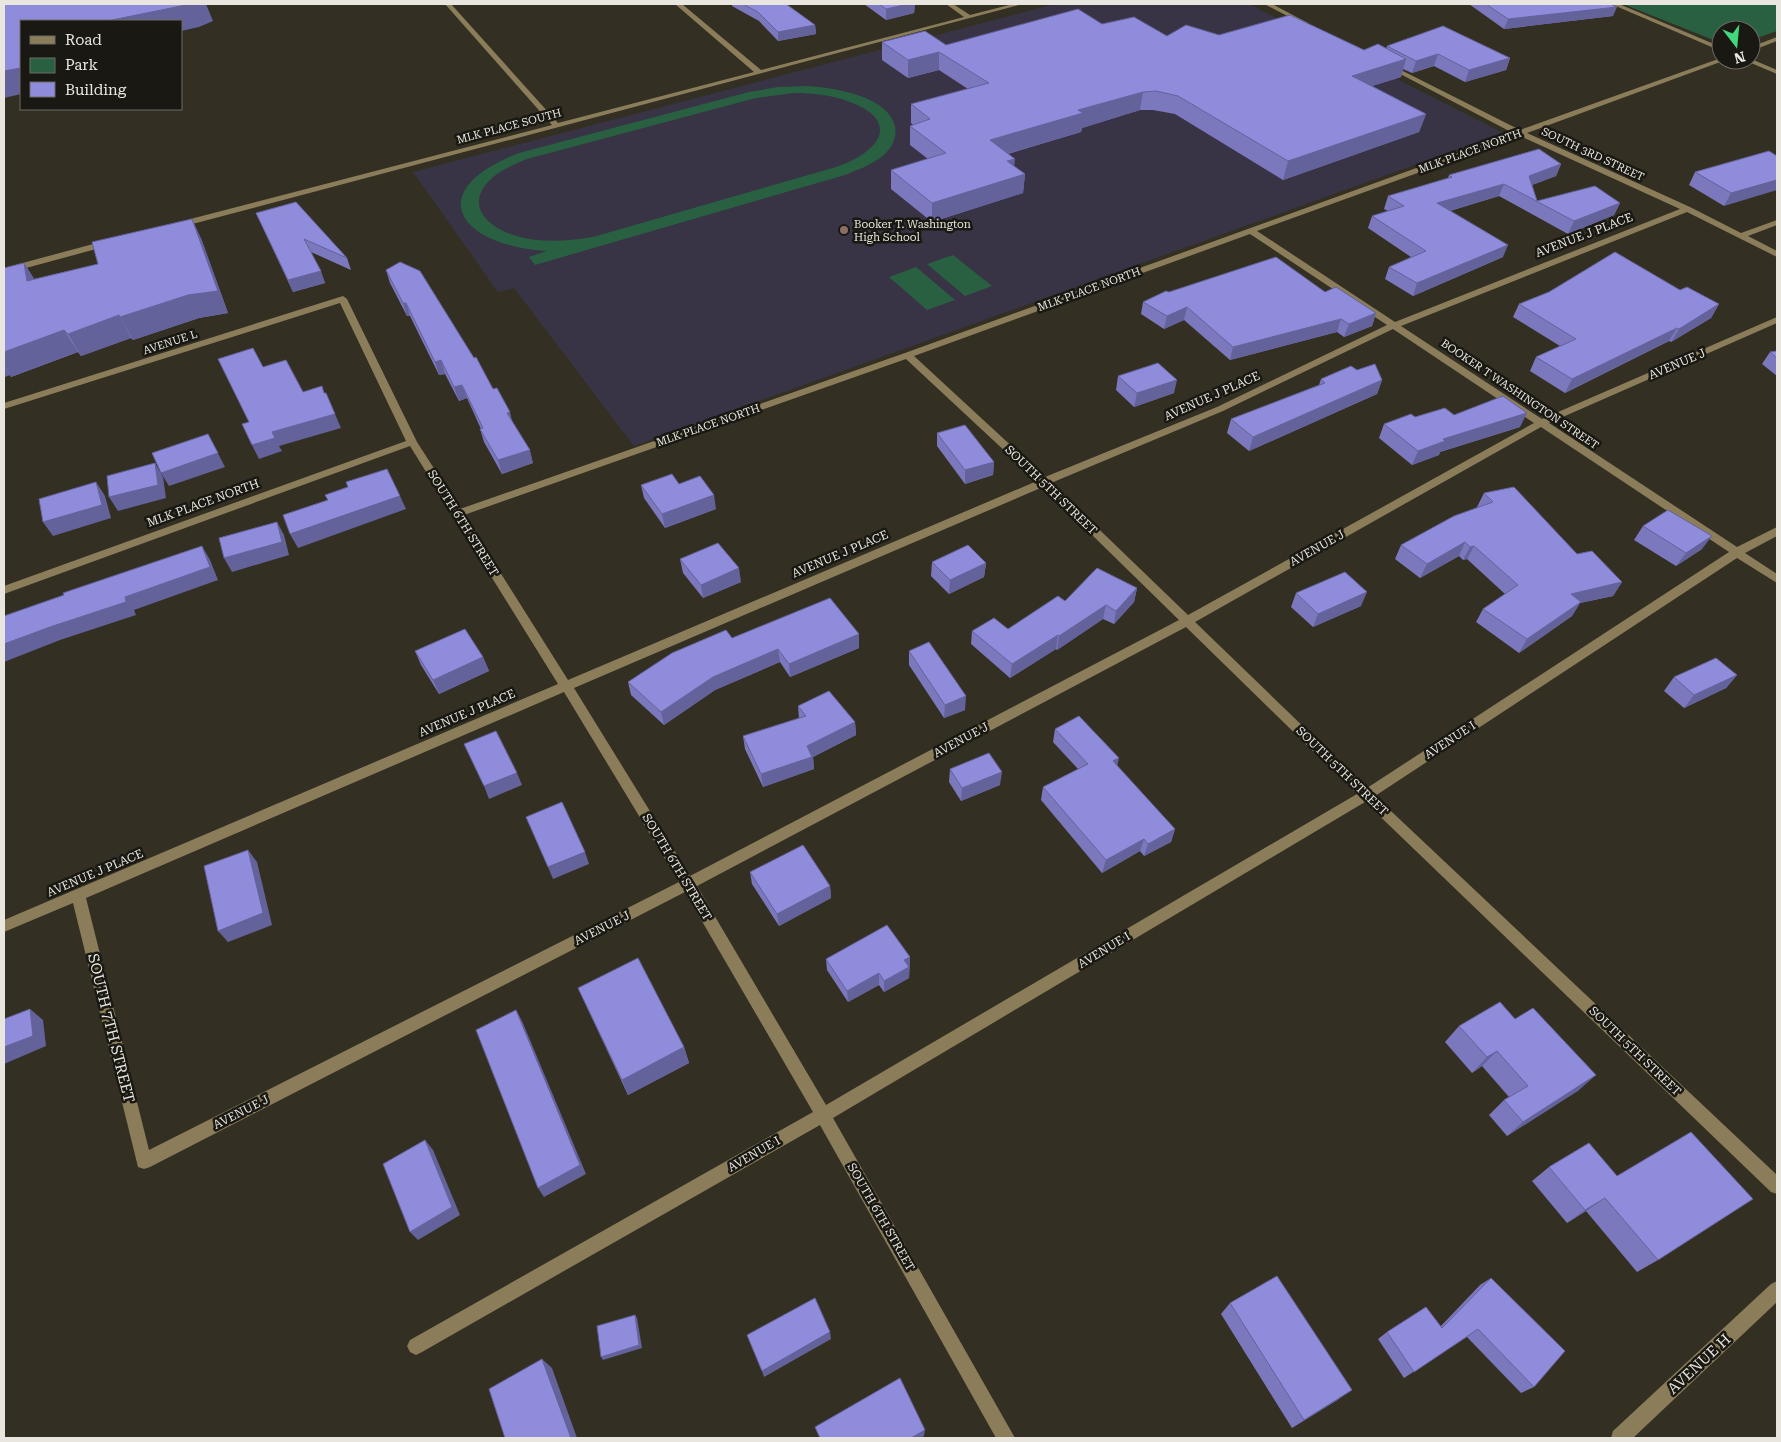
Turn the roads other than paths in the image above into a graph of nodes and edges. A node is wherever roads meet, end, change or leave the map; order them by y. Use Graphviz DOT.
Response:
graph roads {
  1 [pos="448,4"];
  2 [pos="678,4"];
  3 [pos="949,4"];
  4 [pos="1020,4"];
  5 [pos="1267,4"];
  6 [pos="1614,4"];
  7 [pos="969,17"];
  8 [pos="1317,28"];
  9 [pos="1777,39"];
  10 [pos="1711,45"];
  11 [pos="1761,45"];
  12 [pos="1376,59"];
  13 [pos="1711,64"];
  14 [pos="1761,66"];
  15 [pos="759,72"];
  16 [pos="1777,72"];
  17 [pos="556,125"];
  18 [pos="1521,132"];
  19 [pos="1687,209"];
  20 [pos="1777,222"];
  21 [pos="166,228"];
  22 [pos="1250,230"];
  23 [pos="1741,236"];
  24 [pos="118,240"];
  25 [pos="1777,254"];
  26 [pos="4,271"];
  27 [pos="343,299"];
  28 [pos="1777,320"];
  29 [pos="1394,325"];
  30 [pos="908,355"];
  31 [pos="4,406"];
  32 [pos="1541,423"];
  33 [pos="412,442"];
  34 [pos="1044,482"];
  35 [pos="456,514"];
  36 [pos="1777,530"];
  37 [pos="1736,553"];
  38 [pos="1777,579"];
  39 [pos="4,590"];
  40 [pos="1187,621"];
  41 [pos="566,686"];
  42 [pos="1366,795"];
  43 [pos="688,884"];
  44 [pos="78,895"];
  45 [pos="4,926"];
  46 [pos="823,1116"];
  47 [pos="144,1161"];
  48 [pos="1777,1186"];
  49 [pos="1777,1290"];
  50 [pos="416,1346"];
  51 [pos="1006,1438"];
  52 [pos="1620,1438"];
  1 -- 17 [label="street"];
  2 -- 15 [label="street"];
  3 -- 7 [label="street"];
  4 -- 7 [label="street, MLK PLACE SOUTH"];
  5 -- 8 [label="street"];
  6 -- 10 [label="street"];
  7 -- 15 [label="street, MLK PLACE SOUTH"];
  9 -- 11 [label="street"];
  12 -- 18 [label="street, SOUTH 3RD STREET"];
  13 -- 18 [label="street, MLK PLACE NORTH"];
  14 -- 16 [label="street"];
  15 -- 17 [label="street, MLK PLACE SOUTH"];
  17 -- 21 [label="street, MLK PLACE SOUTH"];
  18 -- 19 [label="street, SOUTH 3RD STREET"];
  18 -- 22 [label="street, MLK PLACE NORTH"];
  19 -- 23 [label="street, SOUTH 3RD STREET"];
  19 -- 29 [label="street, AVENUE J PLACE"];
  20 -- 23 [label="street"];
  22 -- 29 [label="street, BOOKER T WASHINGTON STREET"];
  22 -- 30 [label="street, MLK PLACE NORTH"];
  23 -- 25 [label="street, SOUTH 3RD STREET"];
  24 -- 26 [label="street"];
  27 -- 31 [label="street, AVENUE L"];
  27 -- 33 [label="street, SOUTH 6TH STREET"];
  28 -- 32 [label="street, AVENUE J"];
  29 -- 32 [label="street, BOOKER T WASHINGTON STREET"];
  29 -- 34 [label="street, AVENUE J PLACE"];
  30 -- 34 [label="street, SOUTH 5TH STREET"];
  30 -- 35 [label="street, MLK PLACE NORTH"];
  32 -- 37 [label="street, BOOKER T WASHINGTON STREET"];
  32 -- 40 [label="street, AVENUE J"];
  33 -- 35 [label="street, SOUTH 6TH STREET"];
  33 -- 39 [label="street, MLK PLACE NORTH"];
  34 -- 40 [label="street, SOUTH 5TH STREET"];
  34 -- 41 [label="street, AVENUE J PLACE"];
  35 -- 41 [label="street, SOUTH 6TH STREET"];
  36 -- 37 [label="street, AVENUE I"];
  37 -- 38 [label="street, BOOKER T WASHINGTON STREET"];
  37 -- 42 [label="street, AVENUE I"];
  40 -- 42 [label="street, SOUTH 5TH STREET"];
  40 -- 43 [label="street, AVENUE J"];
  41 -- 43 [label="street, SOUTH 6TH STREET"];
  41 -- 44 [label="street, AVENUE J PLACE"];
  42 -- 46 [label="street, AVENUE I"];
  42 -- 48 [label="street, SOUTH 5TH STREET"];
  43 -- 46 [label="street, SOUTH 6TH STREET"];
  43 -- 47 [label="street, AVENUE J"];
  44 -- 45 [label="street, AVENUE J PLACE"];
  44 -- 47 [label="street, SOUTH 7TH STREET"];
  46 -- 50 [label="street, AVENUE I"];
  46 -- 51 [label="street, SOUTH 6TH STREET"];
  49 -- 52 [label="street, AVENUE H"];
}
